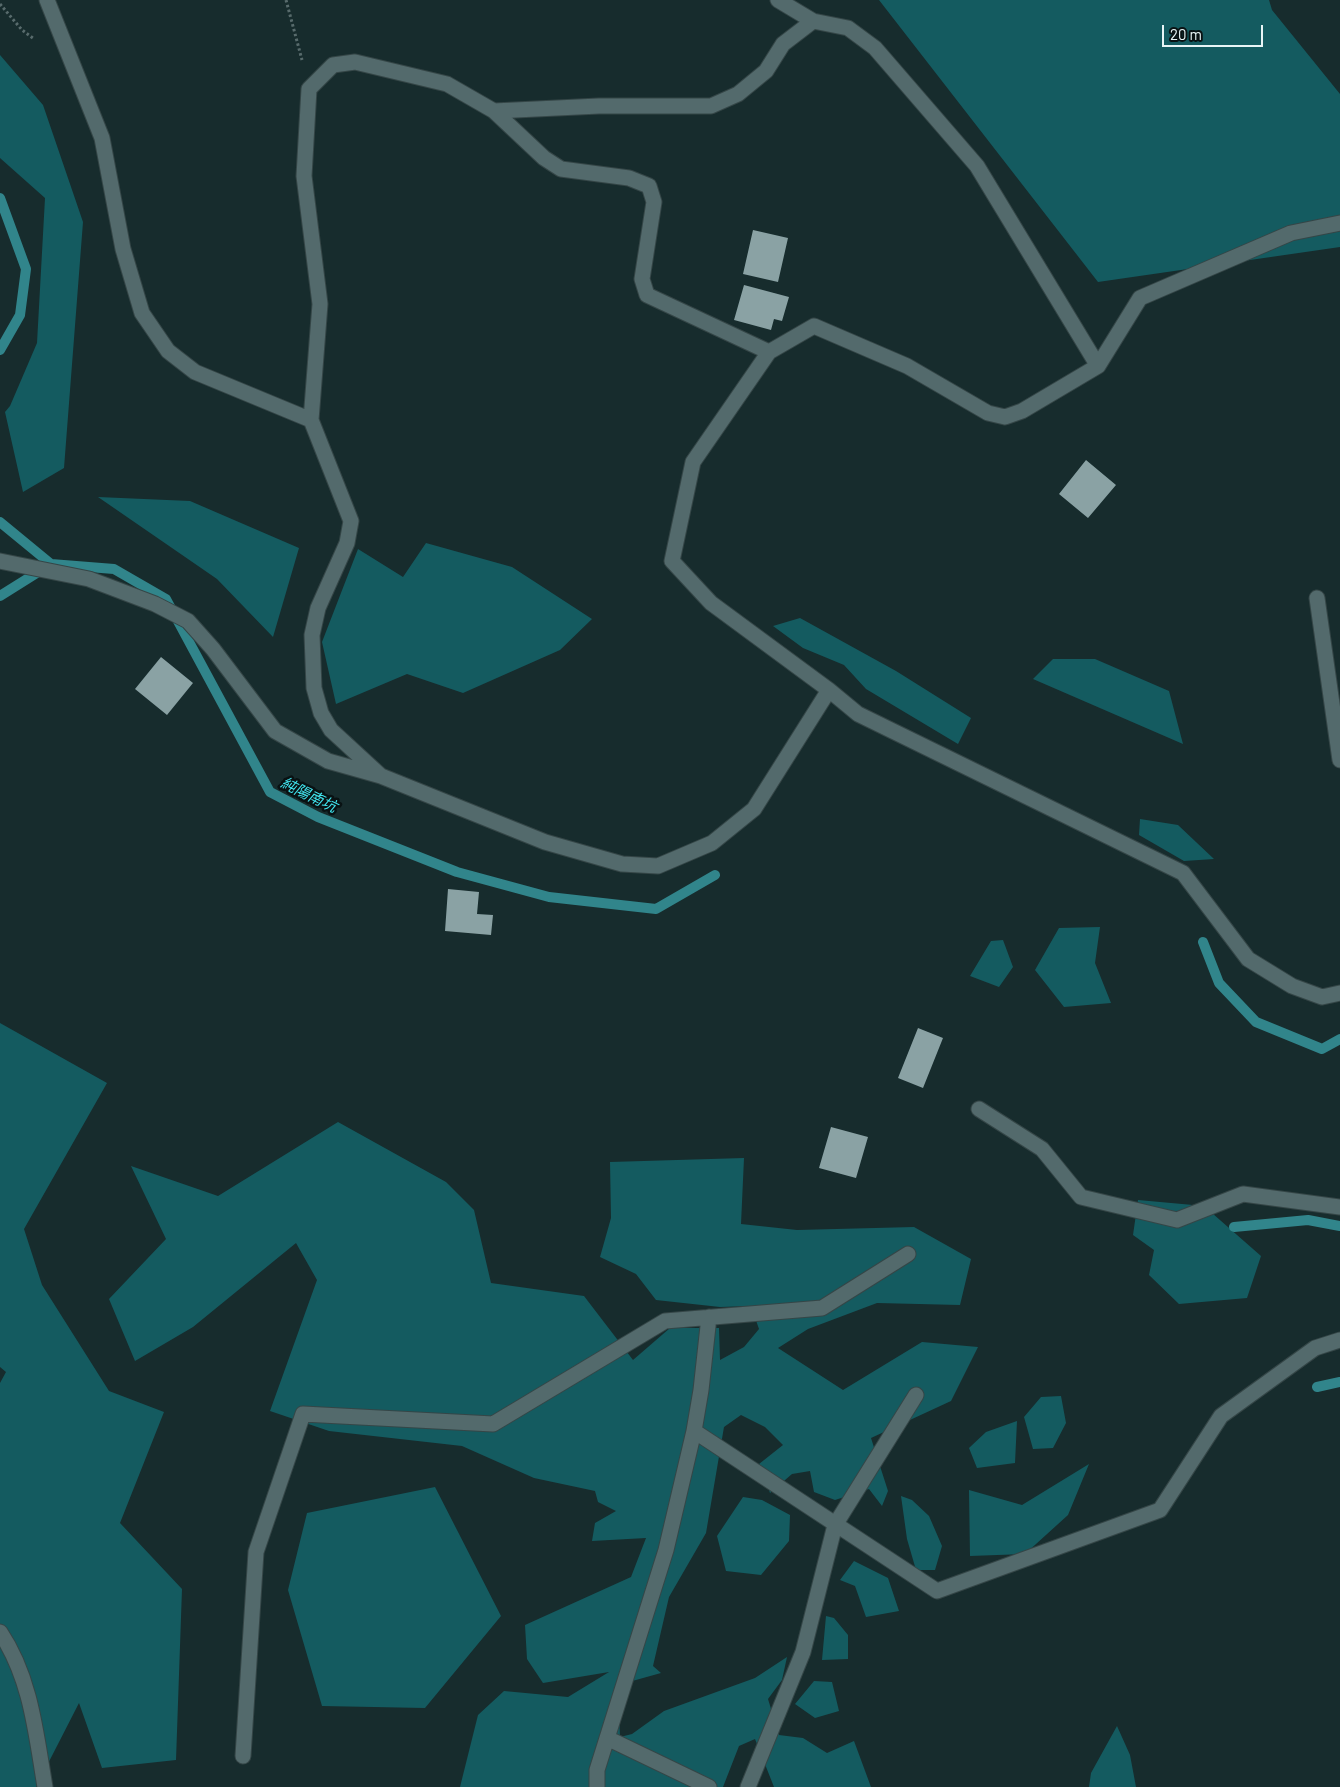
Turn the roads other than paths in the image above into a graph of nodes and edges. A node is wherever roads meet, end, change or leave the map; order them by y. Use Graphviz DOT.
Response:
graph roads {
  1 [pos="47,0"];
  2 [pos="778,0"];
  3 [pos="813,21"];
  4 [pos="494,111"];
  5 [pos="1340,223"];
  6 [pos="769,352"];
  7 [pos="1098,366"];
  8 [pos="311,420"];
  9 [pos="0,560"];
  10 [pos="1317,598"];
  11 [pos="829,690"];
  12 [pos="1340,760"];
  13 [pos="381,776"];
  14 [pos="1340,993"];
  15 [pos="979,1109"];
  16 [pos="1340,1207"];
  17 [pos="908,1254"];
  18 [pos="709,1317"];
  19 [pos="1340,1340"];
  20 [pos="916,1395"];
  21 [pos="694,1430"];
  22 [pos="835,1525"];
  23 [pos="0,1632"];
  24 [pos="607,1738"];
  25 [pos="243,1756"];
  26 [pos="45,1787"];
  27 [pos="597,1787"];
  28 [pos="709,1787"];
  29 [pos="748,1787"];
  1 -- 8 [label="street"];
  2 -- 3 [label="street"];
  3 -- 4 [label="street"];
  3 -- 7 [label="street"];
  4 -- 6 [label="street"];
  4 -- 8 [label="street"];
  5 -- 7 [label="street"];
  6 -- 7 [label="street"];
  6 -- 11 [label="street"];
  8 -- 13 [label="street"];
  9 -- 13 [label="street"];
  10 -- 12 [label="street"];
  11 -- 13 [label="street"];
  11 -- 14 [label="street"];
  15 -- 16 [label="street"];
  17 -- 18 [label="street"];
  18 -- 21 [label="street"];
  18 -- 25 [label="street"];
  19 -- 22 [label="street"];
  20 -- 22 [label="street"];
  21 -- 22 [label="street"];
  21 -- 24 [label="street"];
  22 -- 29 [label="street"];
  23 -- 26 [label="street"];
  24 -- 27 [label="street"];
  24 -- 28 [label="street"];
}
